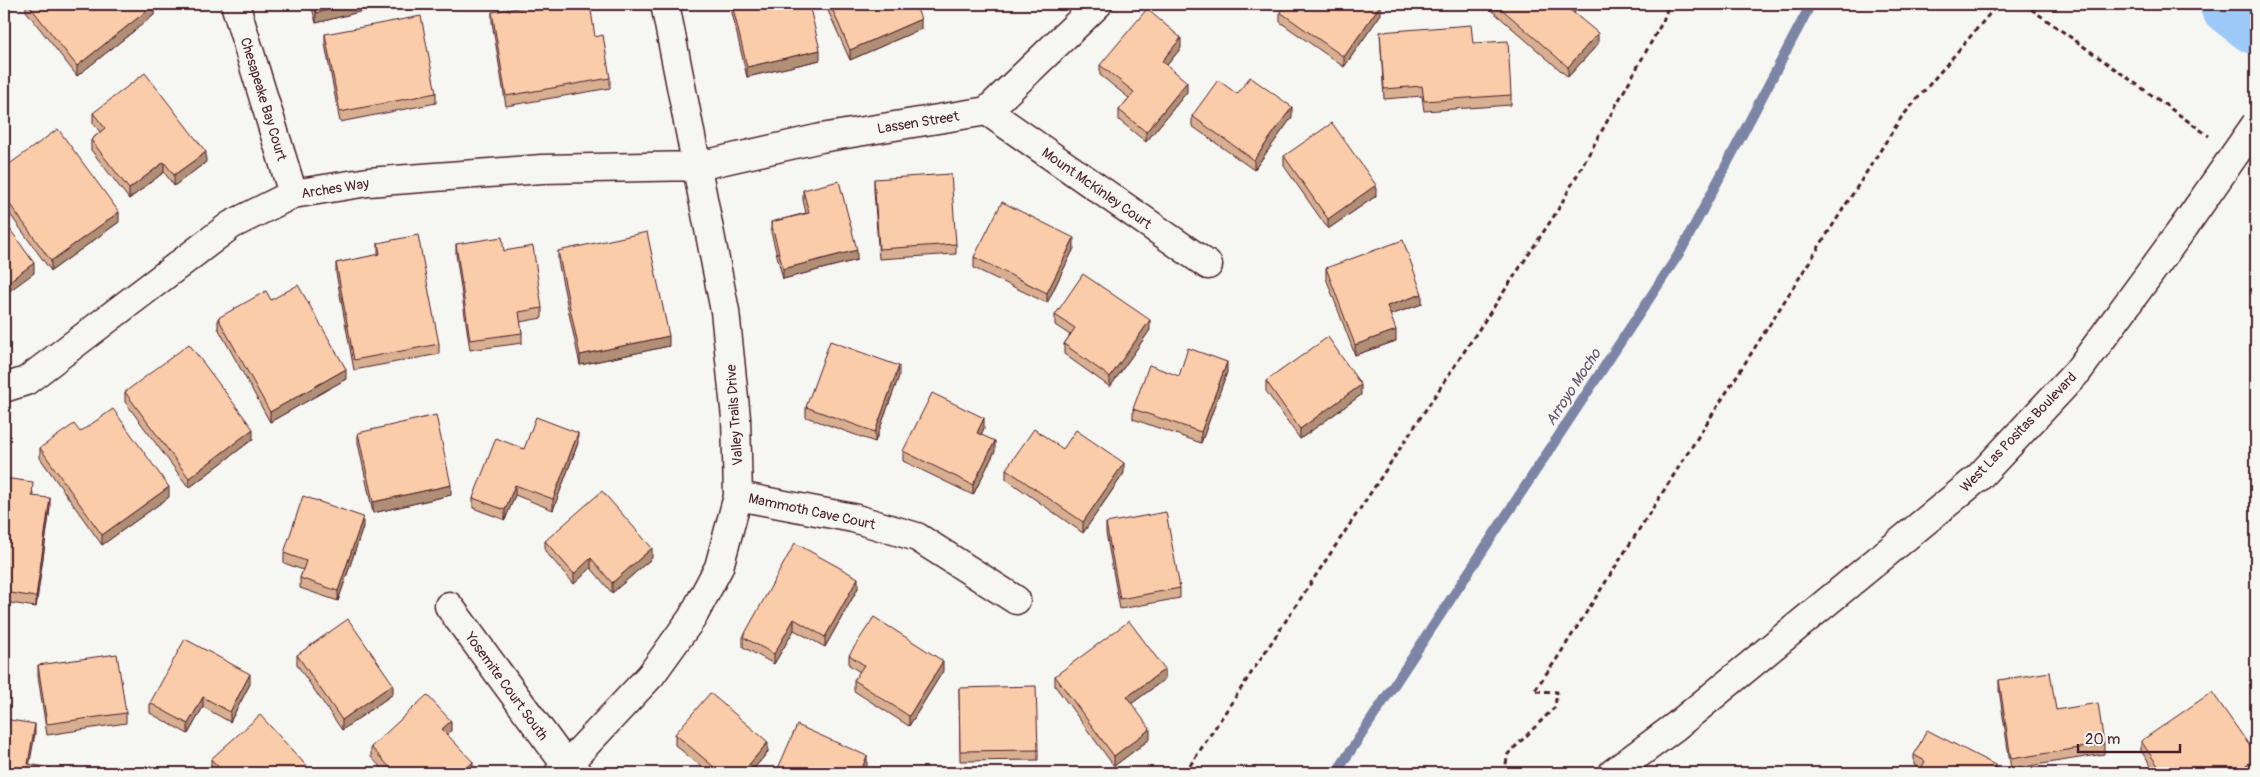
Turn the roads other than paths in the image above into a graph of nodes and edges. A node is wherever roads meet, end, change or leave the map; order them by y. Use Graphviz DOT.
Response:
graph roads {
  1 [pos="235,4"];
  2 [pos="665,4"];
  3 [pos="1098,4"];
  4 [pos="987,110"];
  5 [pos="2256,124"];
  6 [pos="698,166"];
  7 [pos="293,194"];
  8 [pos="1208,265"];
  9 [pos="4,388"];
  10 [pos="738,496"];
  11 [pos="1016,600"];
  12 [pos="449,606"];
  13 [pos="1676,726"];
  14 [pos="567,771"];
  15 [pos="1613,773"];
  16 [pos="1637,773"];
  1 -- 7 [label="street, Chesapeake Bay Court"];
  2 -- 6 [label="street, Valley Trails Drive"];
  3 -- 4 [label="street"];
  4 -- 6 [label="street, Lassen Street"];
  4 -- 8 [label="street, Mount McKinley Court"];
  5 -- 13 [label="street, West Las Positas Boulevard, bridge"];
  6 -- 7 [label="street, Arches Way"];
  6 -- 10 [label="street, Valley Trails Drive"];
  7 -- 9 [label="street, Arches Way"];
  10 -- 11 [label="street, Mammoth Cave Court"];
  10 -- 14 [label="street, Valley Trails Drive"];
  12 -- 14 [label="street, Yosemite Court South"];
  13 -- 15 [label="street, West Las Positas Boulevard"];
  13 -- 16 [label="street, West Las Positas Boulevard"];
}
